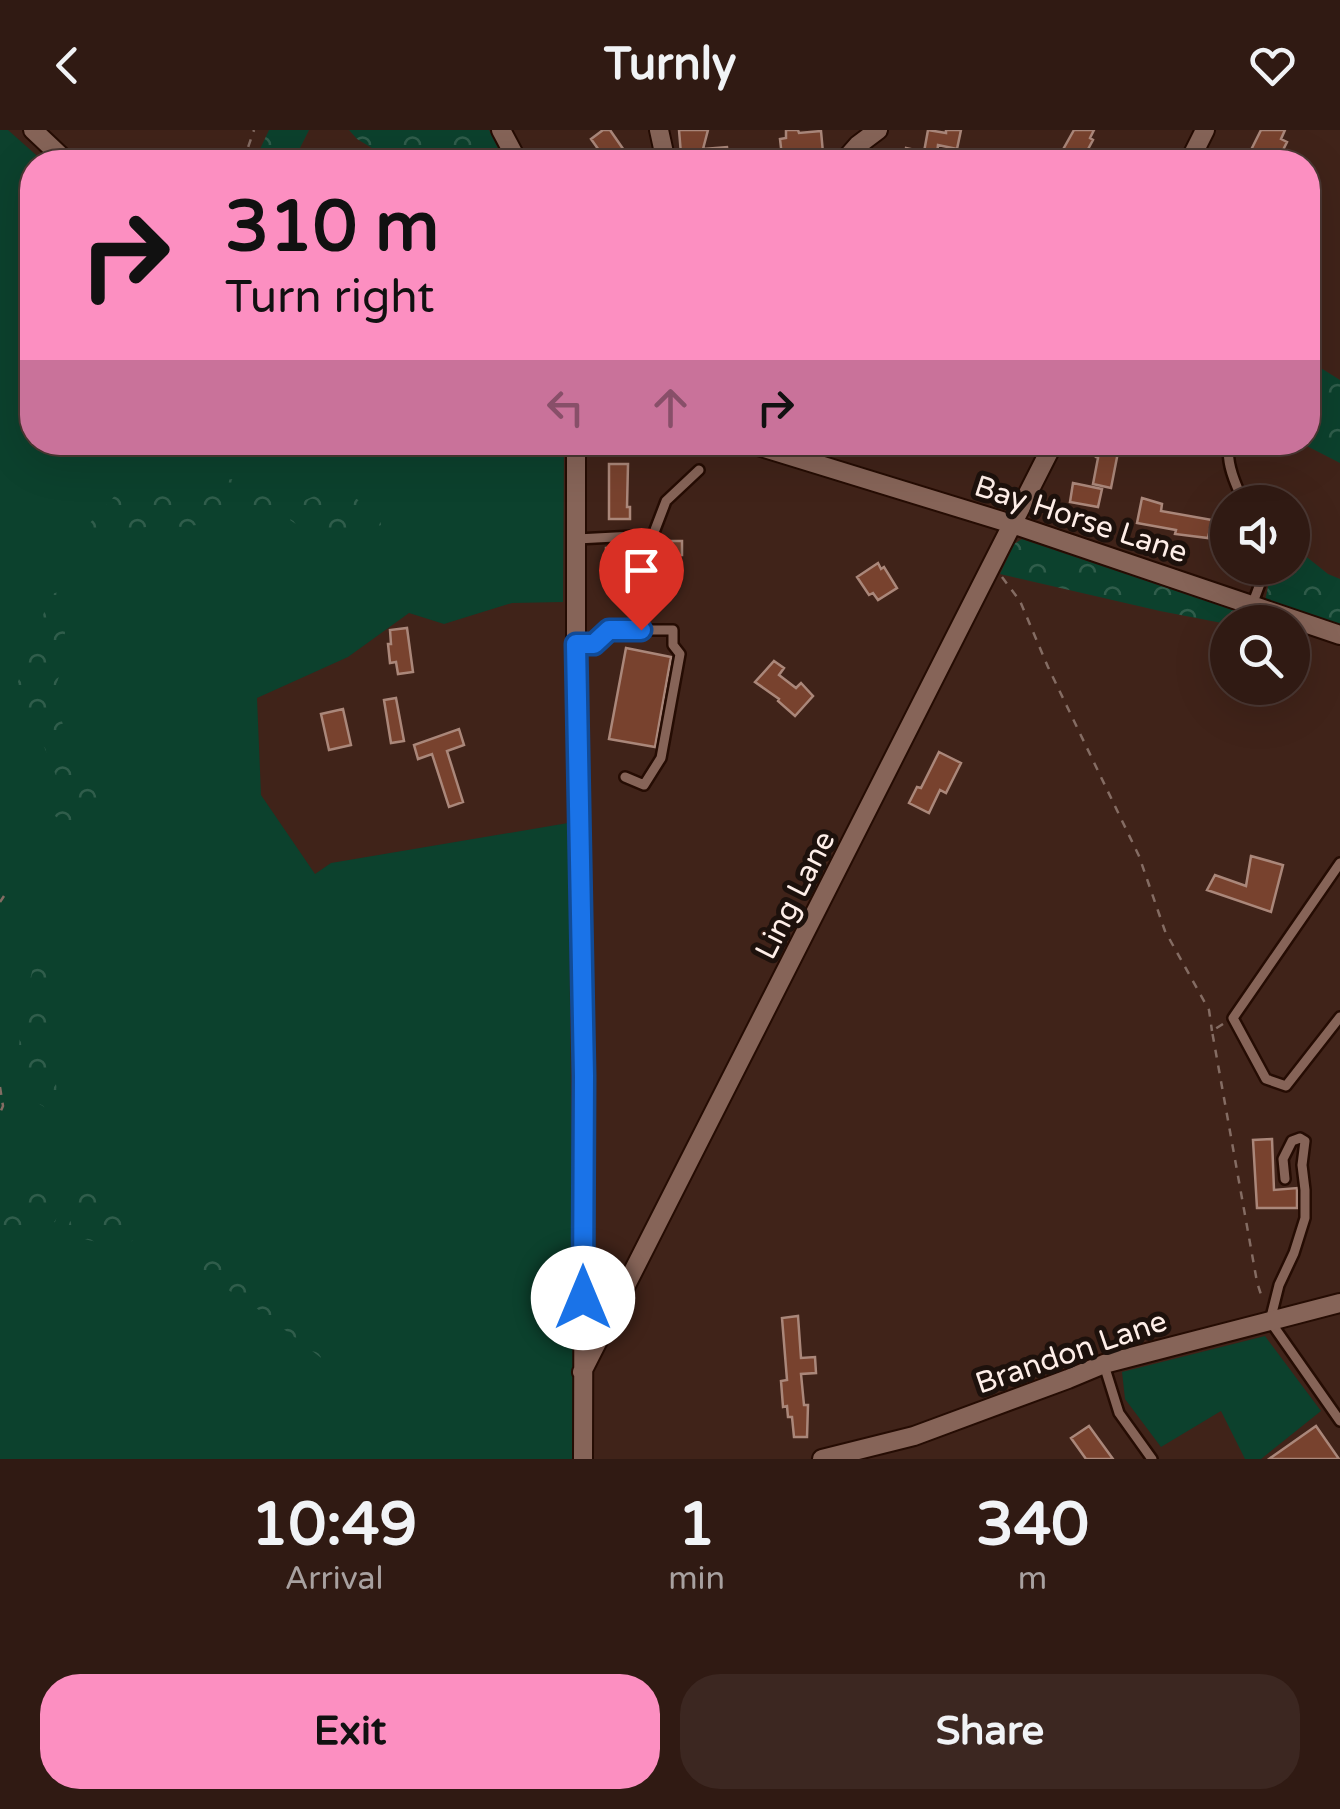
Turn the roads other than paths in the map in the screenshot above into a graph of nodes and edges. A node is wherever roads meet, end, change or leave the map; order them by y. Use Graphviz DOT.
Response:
graph roads {
  1 [pos="33,130"];
  2 [pos="878,130"];
  3 [pos="55,150"];
  4 [pos="854,150"];
  5 [pos="576,455"];
  6 [pos="789,455"];
  7 [pos="1048,455"];
  8 [pos="1228,455"];
  9 [pos="699,470"];
  10 [pos="1236,485"];
  11 [pos="1014,525"];
  12 [pos="574,539"];
  13 [pos="1260,585"];
  14 [pos="1252,605"];
  15 [pos="1310,625"];
  16 [pos="1340,635"];
  17 [pos="576,644"];
  18 [pos="625,777"];
  19 [pos="1340,863"];
  20 [pos="1340,1017"];
  21 [pos="1285,1179"];
  22 [pos="1340,1303"];
  23 [pos="1270,1321"];
  24 [pos="1104,1364"];
  25 [pos="582,1372"];
  26 [pos="1340,1421"];
  27 [pos="584,1459"];
  28 [pos="822,1459"];
  29 [pos="1152,1459"];
  1 -- 3 [label="street"];
  2 -- 4 [label="street"];
  5 -- 12 [label="street"];
  6 -- 11 [label="street, Bay Horse Lane"];
  7 -- 11 [label="street, Ling Lane"];
  8 -- 10 [label="lane"];
  9 -- 12 [label="lane"];
  11 -- 14 [label="street, Bay Horse Lane"];
  11 -- 25 [label="street, Ling Lane"];
  12 -- 17 [label="street"];
  13 -- 14 [label="lane"];
  15 -- 16 [label="street, Bay Horse Lane"];
  17 -- 18 [label="lane"];
  17 -- 25 [label="street"];
  19 -- 20 [label="lane"];
  21 -- 23 [label="lane"];
  22 -- 23 [label="street, Brandon Lane"];
  23 -- 24 [label="street, Brandon Lane"];
  23 -- 26 [label="lane"];
  24 -- 28 [label="street, Brandon Lane"];
  24 -- 29 [label="lane"];
  25 -- 27 [label="street"];
}
